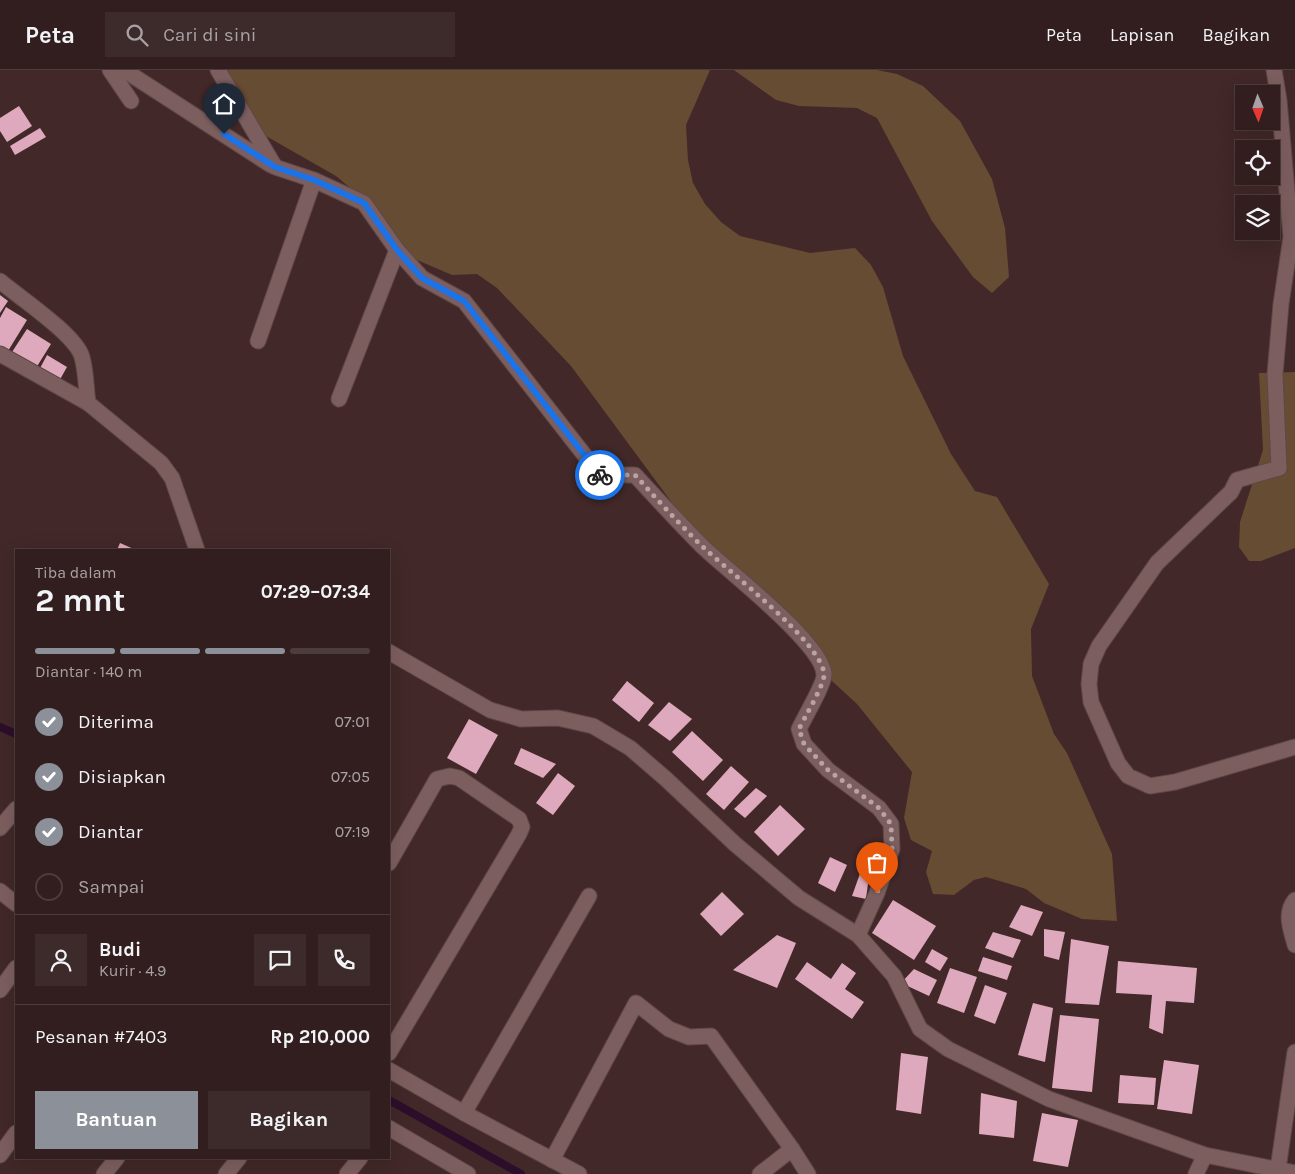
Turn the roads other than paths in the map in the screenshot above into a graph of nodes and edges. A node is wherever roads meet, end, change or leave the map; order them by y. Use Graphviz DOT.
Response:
graph roads {
  1 [pos="110,70"];
  2 [pos="124,70"];
  3 [pos="218,70"];
  4 [pos="1274,70"];
  5 [pos="131,101"];
  6 [pos="275,167"];
  7 [pos="314,180"];
  8 [pos="397,250"];
  9 [pos="0,281"];
  10 [pos="258,340"];
  11 [pos="0,354"];
  12 [pos="339,399"];
  13 [pos="88,403"];
  14 [pos="197,549"];
  15 [pos="390,653"];
  16 [pos="1295,748"];
  17 [pos="15,810"];
  18 [pos="0,828"];
  19 [pos="390,861"];
  20 [pos="0,891"];
  21 [pos="589,896"];
  22 [pos="1295,900"];
  23 [pos="15,903"];
  24 [pos="858,935"];
  25 [pos="1295,945"];
  26 [pos="15,969"];
  27 [pos="0,990"];
  28 [pos="390,1051"];
  29 [pos="1295,1052"];
  30 [pos="390,1071"];
  31 [pos="464,1113"];
  32 [pos="390,1129"];
  33 [pos="15,1134"];
  34 [pos="792,1149"];
  35 [pos="0,1155"];
  36 [pos="1205,1155"];
  37 [pos="116,1159"];
  38 [pos="238,1159"];
  39 [pos="359,1159"];
  40 [pos="552,1160"];
  41 [pos="1278,1169"];
  42 [pos="1295,1173"];
  43 [pos="104,1174"];
  44 [pos="226,1174"];
  45 [pos="347,1174"];
  46 [pos="468,1174"];
  47 [pos="579,1174"];
  48 [pos="760,1174"];
  49 [pos="808,1174"];
  50 [pos="1196,1174"];
  1 -- 5 [label="street"];
  2 -- 6 [label="street"];
  3 -- 6 [label="street"];
  4 -- 16 [label="street"];
  6 -- 7 [label="street"];
  7 -- 8 [label="street"];
  7 -- 10 [label="street"];
  8 -- 12 [label="street"];
  8 -- 24 [label="street"];
  9 -- 13 [label="street"];
  11 -- 13 [label="street"];
  13 -- 14 [label="street"];
  15 -- 24 [label="street"];
  17 -- 18 [label="street"];
  19 -- 28 [label="street"];
  20 -- 23 [label="street"];
  21 -- 31 [label="street"];
  22 -- 25 [label="street"];
  24 -- 36 [label="street"];
  26 -- 27 [label="street"];
  29 -- 41 [label="street"];
  30 -- 31 [label="street"];
  31 -- 40 [label="street"];
  32 -- 46 [label="street"];
  33 -- 35 [label="street"];
  34 -- 40 [label="street"];
  34 -- 48 [label="street"];
  34 -- 49 [label="street"];
  36 -- 41 [label="street"];
  36 -- 50 [label="street"];
  37 -- 43 [label="street"];
  38 -- 44 [label="street"];
  39 -- 45 [label="street"];
  40 -- 47 [label="street"];
  41 -- 42 [label="street"];
}
